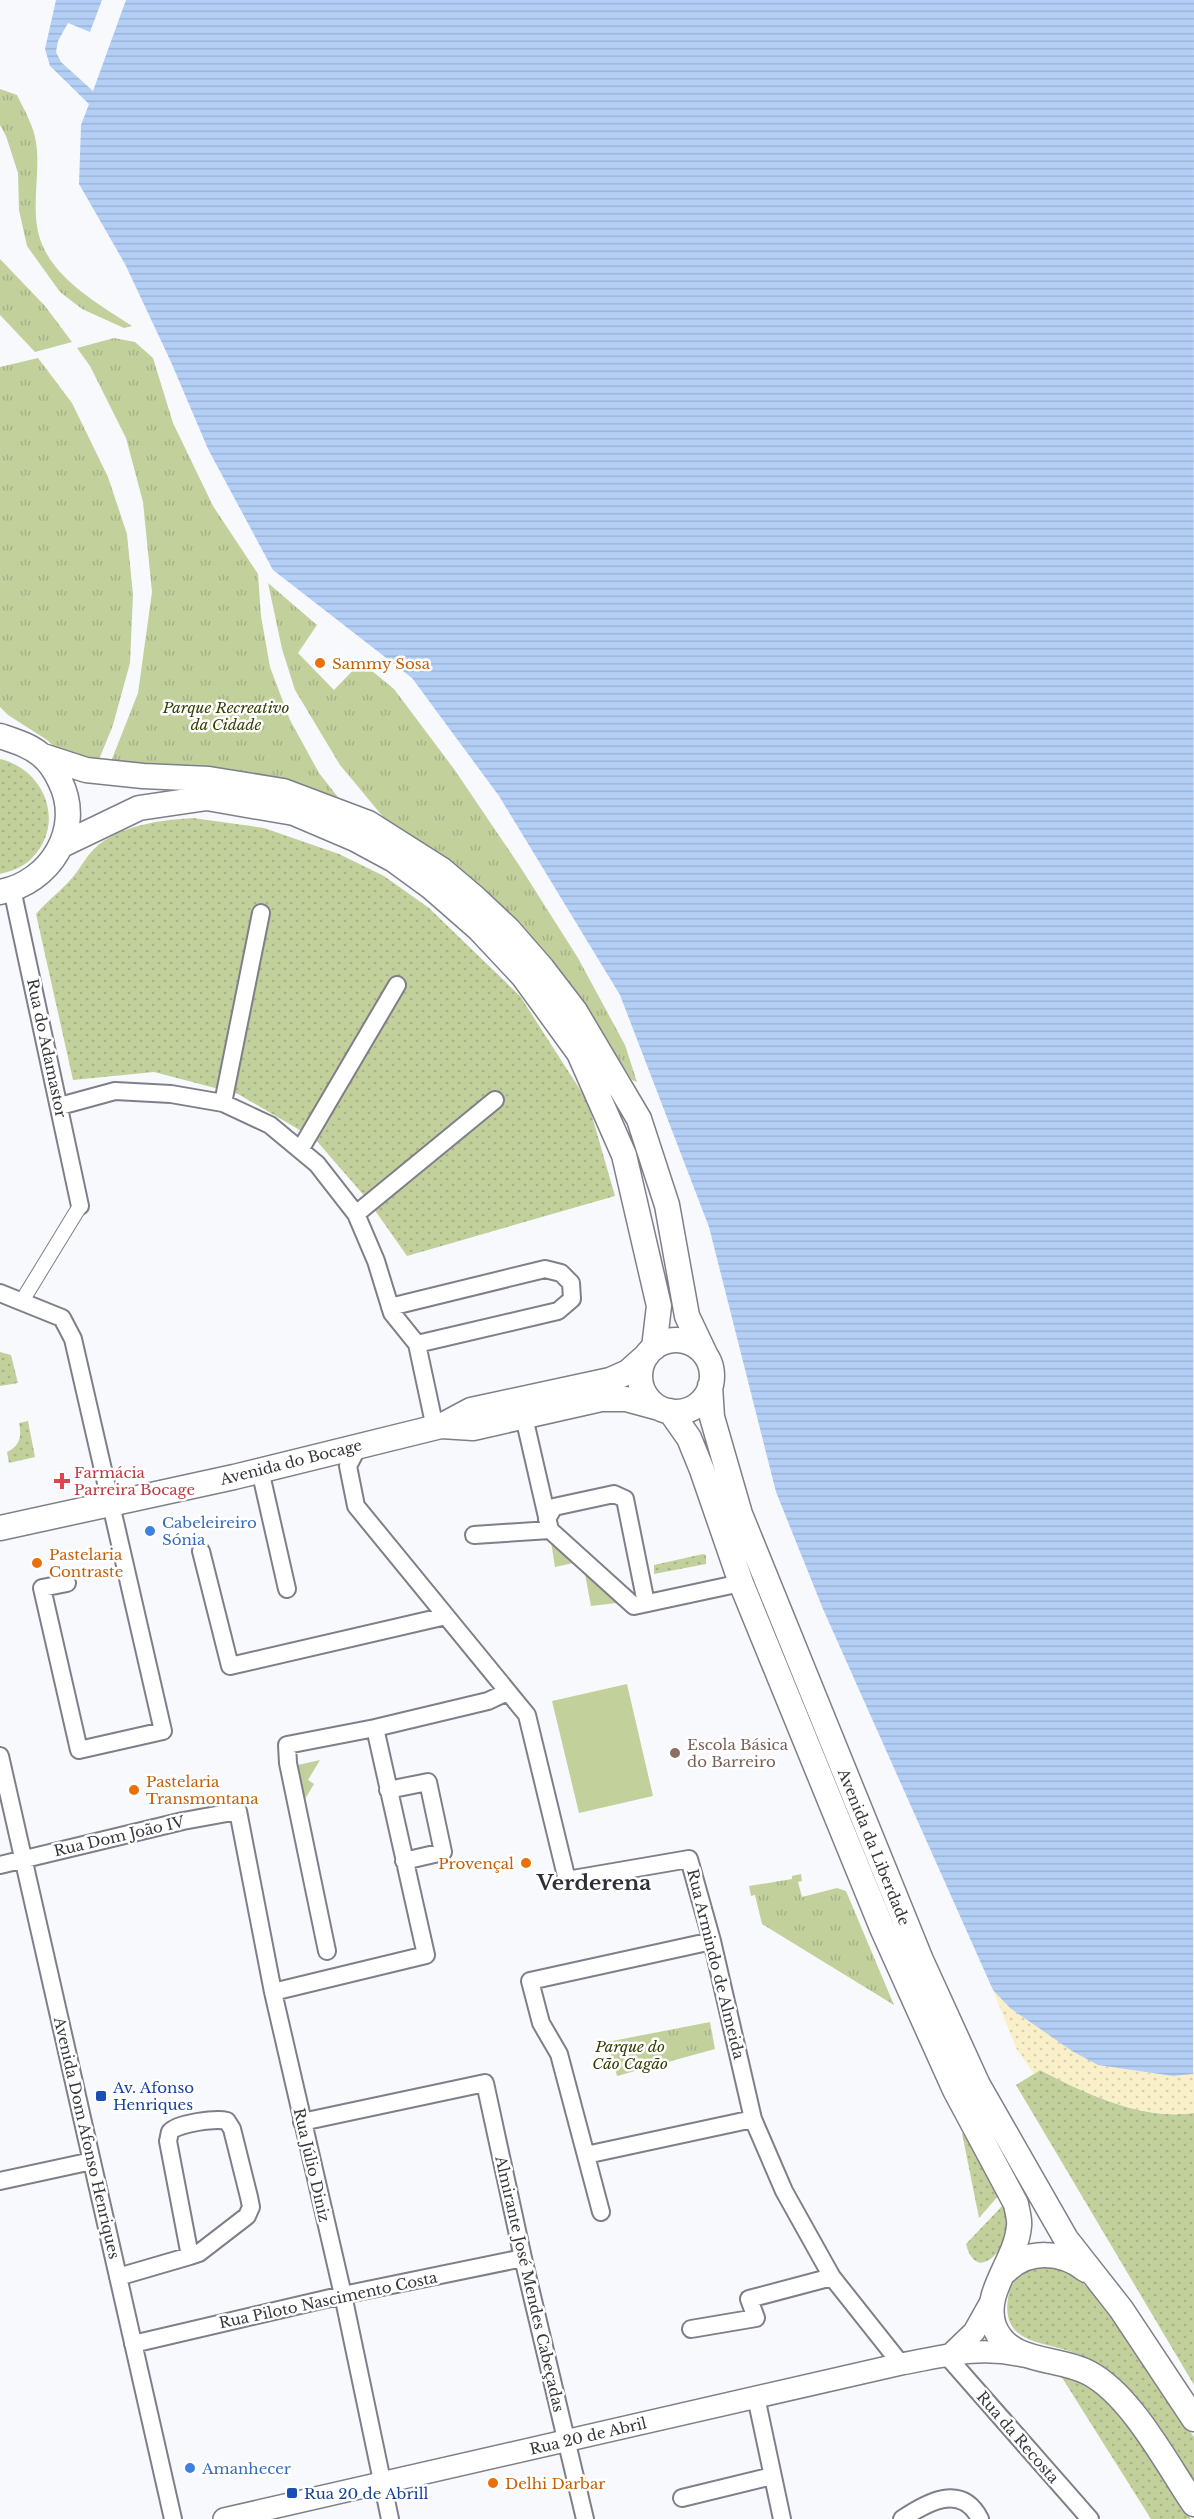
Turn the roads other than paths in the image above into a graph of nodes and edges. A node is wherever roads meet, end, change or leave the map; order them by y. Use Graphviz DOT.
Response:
graph roads {
  1 [pos="0,723"];
  2 [pos="11,739"];
  3 [pos="43,756"];
  4 [pos="62,845"];
  5 [pos="6,890"];
  6 [pos="261,913"];
  7 [pos="397,985"];
  8 [pos="495,1100"];
  9 [pos="223,1103"];
  10 [pos="60,1106"];
  11 [pos="300,1150"];
  12 [pos="81,1206"];
  13 [pos="356,1214"];
  14 [pos="0,1293"];
  15 [pos="22,1301"];
  16 [pos="390,1307"];
  17 [pos="417,1344"];
  18 [pos="650,1351"];
  19 [pos="706,1356"];
  20 [pos="710,1386"];
  21 [pos="665,1409"];
  22 [pos="524,1417"];
  23 [pos="438,1427"];
  24 [pos="359,1445"];
  25 [pos="260,1470"];
  26 [pos="110,1504"];
  27 [pos="548,1524"];
  28 [pos="0,1528"];
  29 [pos="474,1535"];
  30 [pos="201,1551"];
  31 [pos="68,1583"];
  32 [pos="741,1583"];
  33 [pos="287,1589"];
  34 [pos="646,1603"];
  35 [pos="446,1616"];
  36 [pos="507,1692"];
  37 [pos="375,1728"];
  38 [pos="0,1756"];
  39 [pos="388,1790"];
  40 [pos="238,1810"];
  41 [pos="24,1859"];
  42 [pos="404,1861"];
  43 [pos="0,1865"];
  44 [pos="712,1941"];
  45 [pos="327,1951"];
  46 [pos="273,1992"];
  47 [pos="753,2120"];
  48 [pos="302,2122"];
  49 [pos="586,2155"];
  50 [pos="92,2161"];
  51 [pos="0,2181"];
  52 [pos="601,2211"];
  53 [pos="190,2256"];
  54 [pos="523,2258"];
  55 [pos="1005,2271"];
  56 [pos="118,2277"];
  57 [pos="832,2277"];
  58 [pos="1100,2281"];
  59 [pos="343,2295"];
  60 [pos="992,2300"];
  61 [pos="691,2330"];
  62 [pos="133,2344"];
  63 [pos="949,2355"];
  64 [pos="1031,2358"];
  65 [pos="901,2364"];
  66 [pos="756,2397"];
  67 [pos="1194,2419"];
  68 [pos="566,2441"];
  69 [pos="772,2476"];
  70 [pos="382,2483"];
  71 [pos="682,2498"];
  72 [pos="1194,2504"];
  73 [pos="173,2519"];
  74 [pos="224,2519"];
  75 [pos="390,2519"];
  76 [pos="585,2519"];
  77 [pos="782,2519"];
  78 [pos="902,2519"];
  79 [pos="981,2519"];
  80 [pos="1090,2519"];
  1 -- 2 [label="street"];
  2 -- 3 [label="main road"];
  3 -- 4 [label="main road"];
  3 -- 19 [label="main road"];
  4 -- 5 [label="main road"];
  4 -- 18 [label="main road"];
  5 -- 10 [label="street, Rua do Adamastor"];
  6 -- 9 [label="street"];
  7 -- 11 [label="street"];
  8 -- 13 [label="street"];
  9 -- 10 [label="street"];
  9 -- 11 [label="street"];
  10 -- 12 [label="street, Rua do Adamastor"];
  11 -- 13 [label="street"];
  12 -- 15 [label="street"];
  13 -- 16 [label="street"];
  14 -- 15 [label="street"];
  15 -- 26 [label="street"];
  16 -- 17 [label="street"];
  16 -- 17 [label="street"];
  17 -- 23 [label="street"];
  18 -- 19 [label="main road"];
  18 -- 21 [label="main road"];
  18 -- 23 [label="main road, Avenida do Bocage"];
  19 -- 20 [label="main road"];
  20 -- 21 [label="main road"];
  20 -- 58 [label="main road, Avenida da Liberdade"];
  21 -- 22 [label="main road, Avenida do Bocage"];
  21 -- 32 [label="main road, Avenida da Liberdade"];
  22 -- 23 [label="main road, Avenida do Bocage"];
  22 -- 27 [label="street"];
  23 -- 24 [label="main road, Avenida do Bocage"];
  24 -- 25 [label="main road, Avenida do Bocage"];
  24 -- 35 [label="street, Rua Armindo de Almeida"];
  25 -- 26 [label="main road, Avenida do Bocage"];
  25 -- 33 [label="street"];
  26 -- 28 [label="main road, Avenida do Bocage"];
  26 -- 31 [label="street"];
  27 -- 29 [label="street"];
  27 -- 34 [label="street"];
  27 -- 34 [label="street"];
  30 -- 35 [label="street"];
  32 -- 34 [label="street"];
  32 -- 55 [label="main road, Avenida da Liberdade"];
  35 -- 36 [label="street, Rua Armindo de Almeida"];
  36 -- 37 [label="street"];
  36 -- 44 [label="street, Rua Armindo de Almeida"];
  37 -- 39 [label="street"];
  37 -- 45 [label="street"];
  38 -- 41 [label="street, Avenida Dom Afonso Henriques"];
  39 -- 42 [label="street"];
  39 -- 42 [label="street"];
  40 -- 41 [label="street, Rua Dom João IV"];
  40 -- 46 [label="street, Rua Júlio Diniz"];
  41 -- 43 [label="street, Rua Dom João IV"];
  41 -- 50 [label="street, Avenida Dom Afonso Henriques"];
  42 -- 46 [label="street"];
  44 -- 47 [label="street, Rua Armindo de Almeida"];
  44 -- 49 [label="street"];
  46 -- 48 [label="street, Rua Júlio Diniz"];
  47 -- 49 [label="street"];
  47 -- 57 [label="street, Rua Armindo de Almeida"];
  48 -- 54 [label="street, Almirante José Mendes Cabeçadas"];
  48 -- 59 [label="street, Rua Júlio Diniz"];
  49 -- 52 [label="street"];
  50 -- 51 [label="street"];
  50 -- 56 [label="street, Avenida Dom Afonso Henriques"];
  53 -- 53 [label="street"];
  53 -- 56 [label="street"];
  54 -- 59 [label="street, Rua Piloto Nascimento Costa"];
  54 -- 68 [label="street, Almirante José Mendes Cabeçadas"];
  55 -- 58 [label="main road, Avenida da Liberdade"];
  55 -- 60 [label="main road, Avenida da Liberdade"];
  56 -- 62 [label="street, Avenida Dom Afonso Henriques"];
  57 -- 61 [label="street"];
  57 -- 65 [label="street, Rua Armindo de Almeida"];
  58 -- 67 [label="main road, Avenida da Liberdade"];
  59 -- 62 [label="street, Rua Piloto Nascimento Costa"];
  59 -- 70 [label="street, Rua Júlio Diniz"];
  60 -- 63 [label="street"];
  60 -- 64 [label="main road"];
  62 -- 73 [label="street, Avenida Dom Afonso Henriques"];
  63 -- 64 [label="street, Rua 20 de Abril"];
  63 -- 65 [label="street, Rua 20 de Abril"];
  63 -- 80 [label="street, Rua da Recosta"];
  64 -- 72 [label="main road"];
  65 -- 66 [label="street, Rua 20 de Abril"];
  66 -- 68 [label="street, Rua 20 de Abril"];
  66 -- 69 [label="street"];
  68 -- 70 [label="street, Rua 20 de Abril"];
  68 -- 76 [label="street, Almirante José Mendes Cabeçadas"];
  69 -- 71 [label="street"];
  69 -- 77 [label="street"];
  70 -- 74 [label="street, Rua 20 de Abril"];
  70 -- 75 [label="street, Rua Júlio Diniz"];
  78 -- 79 [label="street"];
}
